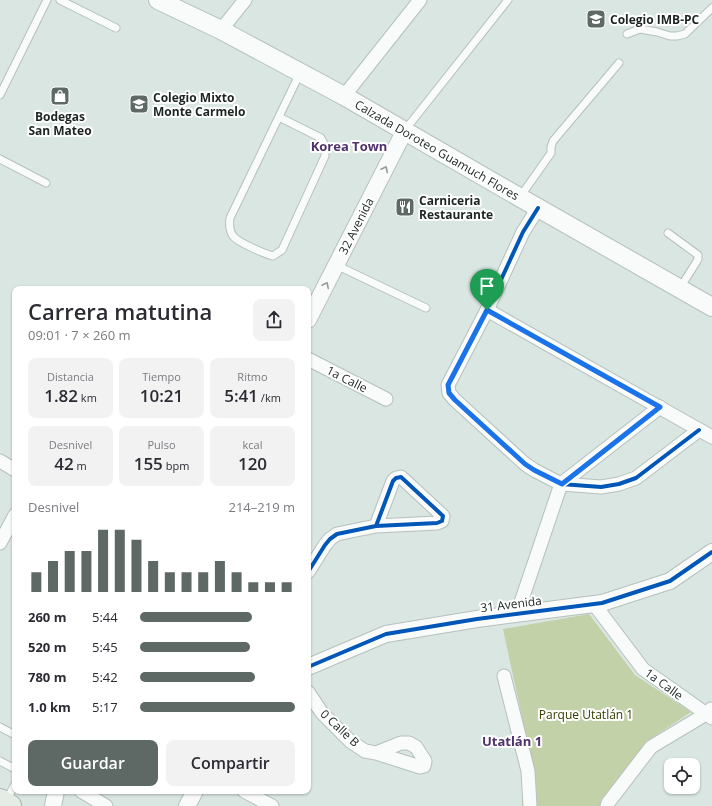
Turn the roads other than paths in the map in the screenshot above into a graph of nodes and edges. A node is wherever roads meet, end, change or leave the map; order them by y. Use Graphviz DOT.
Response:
graph roads {
  1 [pos="47,0"];
  2 [pos="60,0"];
  3 [pos="158,0"];
  4 [pos="245,0"];
  5 [pos="420,0"];
  6 [pos="508,0"];
  7 [pos="712,8"];
  8 [pos="116,28"];
  9 [pos="220,30"];
  10 [pos="627,34"];
  11 [pos="619,63"];
  12 [pos="300,72"];
  13 [pos="0,95"];
  14 [pos="344,96"];
  15 [pos="279,117"];
  16 [pos="404,132"];
  17 [pos="0,159"];
  18 [pos="46,183"];
  19 [pos="519,197"];
  20 [pos="538,208"];
  21 [pos="668,233"];
  22 [pos="336,265"];
  23 [pos="680,288"];
  24 [pos="712,307"];
  25 [pos="426,308"];
  26 [pos="487,310"];
  27 [pos="311,314"];
  28 [pos="311,361"];
  29 [pos="386,399"];
  30 [pos="660,407"];
  31 [pos="699,430"];
  32 [pos="712,437"];
  33 [pos="0,461"];
  34 [pos="12,468"];
  35 [pos="562,484"];
  36 [pos="12,521"];
  37 [pos="376,526"];
  38 [pos="0,543"];
  39 [pos="712,552"];
  40 [pos="311,567"];
  41 [pos="594,604"];
  42 [pos="517,614"];
  43 [pos="311,662"];
  44 [pos="504,676"];
  45 [pos="311,696"];
  46 [pos="710,713"];
  47 [pos="0,727"];
  48 [pos="12,733"];
  49 [pos="376,753"];
  50 [pos="0,761"];
  51 [pos="12,767"];
  52 [pos="12,790"];
  53 [pos="55,794"];
  54 [pos="86,794"];
  55 [pos="193,794"];
  56 [pos="250,794"];
  57 [pos="5,803"];
  58 [pos="53,806"];
  59 [pos="106,806"];
  60 [pos="187,806"];
  61 [pos="272,806"];
  62 [pos="530,806"];
  63 [pos="607,806"];
  1 -- 13 [label="lane"];
  2 -- 8 [label="lane"];
  3 -- 9 [label="main road, Calzada Doroteo Guamuch Flores"];
  4 -- 9 [label="street"];
  5 -- 14 [label="street"];
  6 -- 16 [label="lane"];
  7 -- 10 [label="lane"];
  9 -- 12 [label="main road, Calzada Doroteo Guamuch Flores"];
  11 -- 19 [label="lane"];
  12 -- 14 [label="main road, Calzada Doroteo Guamuch Flores"];
  12 -- 15 [label="lane"];
  14 -- 16 [label="main road, Calzada Doroteo Guamuch Flores"];
  15 -- 15 [label="lane"];
  16 -- 19 [label="main road, Calzada Doroteo Guamuch Flores"];
  22 -- 16 [label="street, 32 Avenida, one-way"];
  17 -- 18 [label="lane"];
  19 -- 20 [label="main road, Calzada Doroteo Guamuch Flores"];
  20 -- 23 [label="main road, Calzada Doroteo Guamuch Flores"];
  20 -- 26 [label="street"];
  21 -- 23 [label="lane"];
  22 -- 25 [label="lane"];
  27 -- 22 [label="street, 32 Avenida, one-way"];
  23 -- 24 [label="main road, Calzada Doroteo Guamuch Flores"];
  26 -- 30 [label="street"];
  26 -- 35 [label="street"];
  28 -- 29 [label="street, 1a Calle"];
  30 -- 31 [label="street"];
  30 -- 35 [label="street"];
  31 -- 32 [label="street"];
  31 -- 35 [label="street"];
  33 -- 34 [label="street"];
  35 -- 42 [label="street"];
  36 -- 38 [label="street"];
  37 -- 37 [label="street"];
  37 -- 40 [label="street"];
  39 -- 41 [label="street, 31 Avenida"];
  41 -- 42 [label="street, 31 Avenida"];
  41 -- 46 [label="street, 1a Calle"];
  42 -- 43 [label="street, 31 Avenida"];
  44 -- 62 [label="street"];
  45 -- 49 [label="street, 0 Calle B"];
  46 -- 63 [label="street"];
  47 -- 48 [label="lane"];
  49 -- 49 [label="street, 0 Calle B"];
  50 -- 51 [label="lane"];
  52 -- 57 [label="lane"];
  53 -- 58 [label="street"];
  54 -- 59 [label="street"];
  55 -- 60 [label="street"];
  56 -- 61 [label="street"];
}
